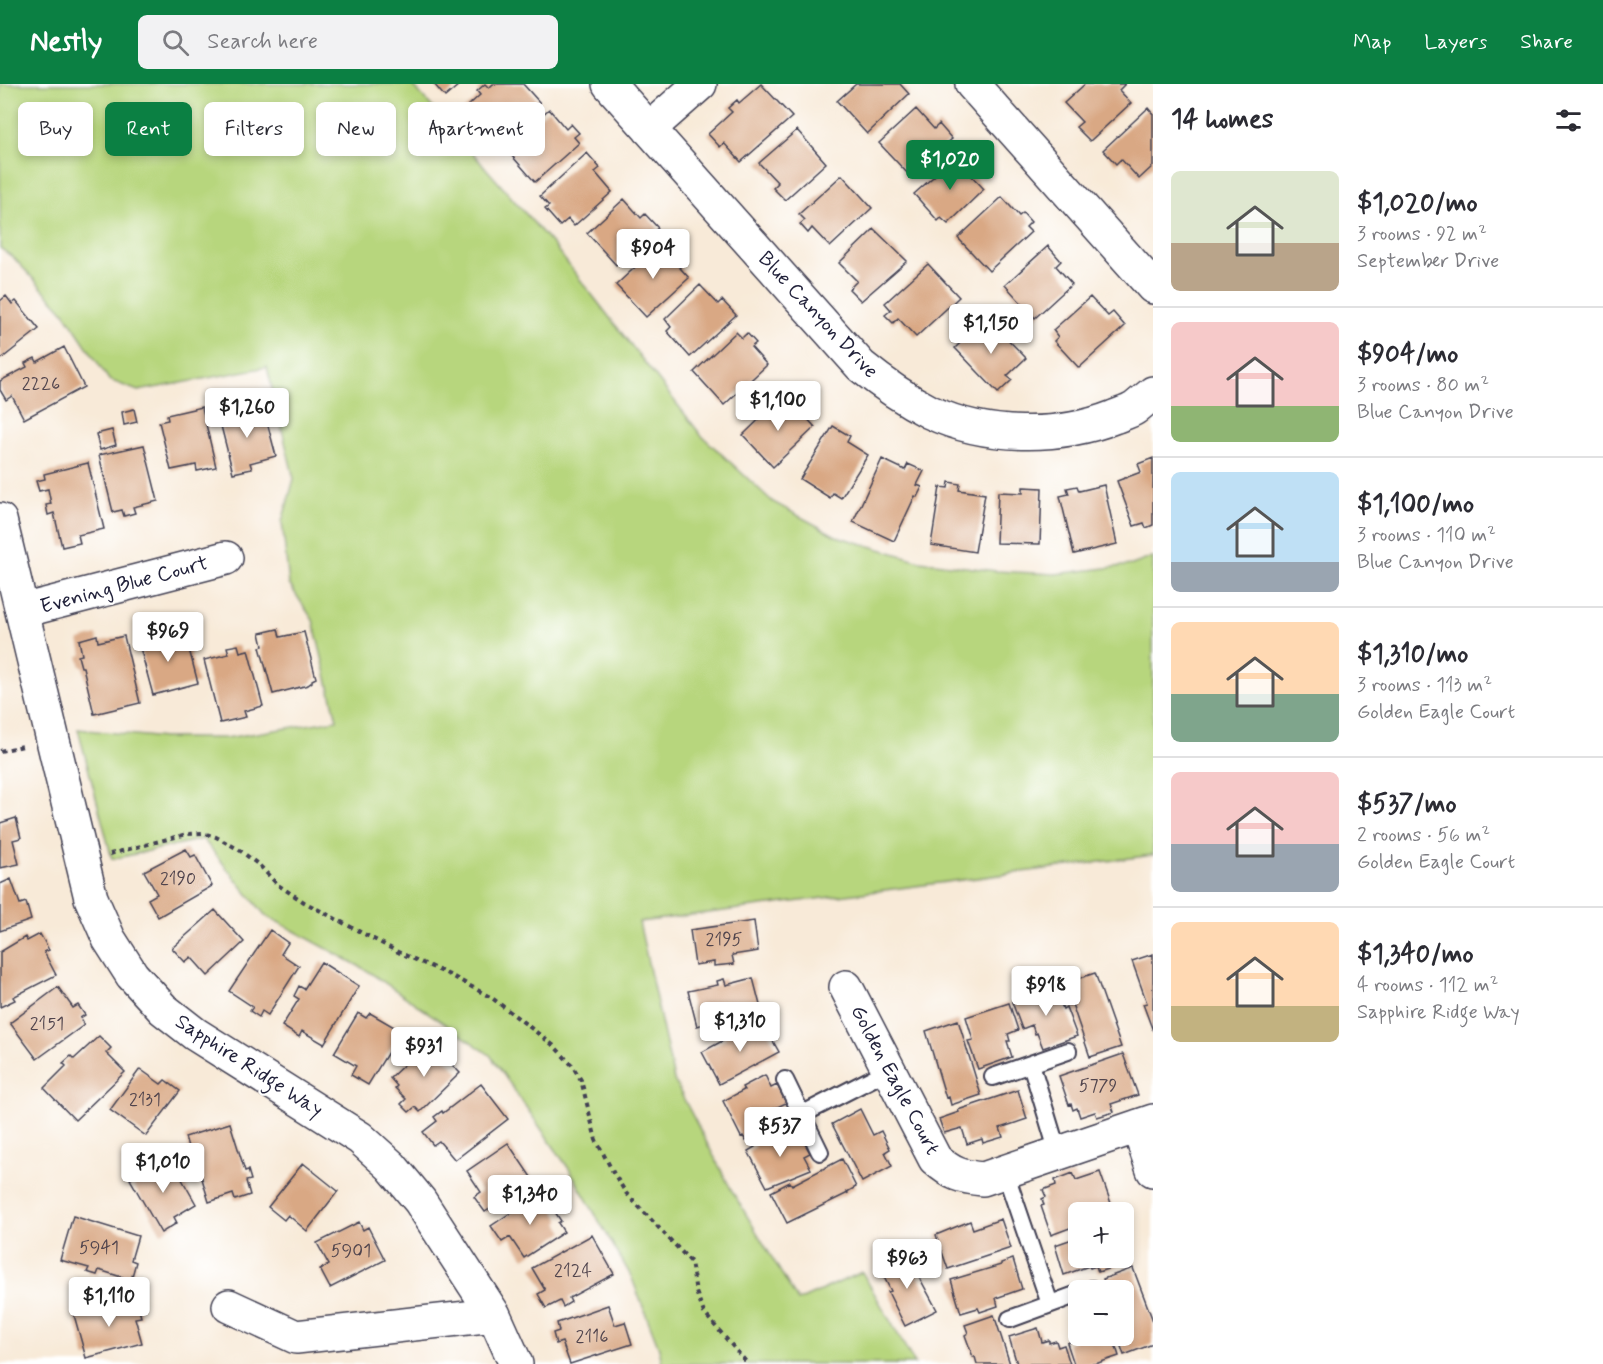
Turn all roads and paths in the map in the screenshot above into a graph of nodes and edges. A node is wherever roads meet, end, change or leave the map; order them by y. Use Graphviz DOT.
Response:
graph roads {
  1 [pos="609,84"];
  2 [pos="700,84"];
  3 [pos="972,84"];
  4 [pos="649,129"];
  5 [pos="1153,286"];
  6 [pos="1153,393"];
  7 [pos="0,520"];
  8 [pos="226,558"];
  9 [pos="22,611"];
  10 [pos="84,865"];
  11 [pos="846,987"];
  12 [pos="1068,1051"];
  13 [pos="1031,1064"];
  14 [pos="889,1071"];
  15 [pos="993,1077"];
  16 [pos="785,1080"];
  17 [pos="801,1115"];
  18 [pos="1146,1124"];
  19 [pos="819,1152"];
  20 [pos="1058,1153"];
  21 [pos="1153,1170"];
  22 [pos="1005,1172"];
  23 [pos="1068,1298"];
  24 [pos="1050,1304"];
  25 [pos="229,1306"];
  26 [pos="494,1315"];
  27 [pos="1010,1319"];
  28 [pos="516,1364"];
  29 [pos="747,1364"];
  1 -- 4 [label="street, Blue Canyon Drive"];
  2 -- 4 [label="street"];
  3 -- 5 [label="street"];
  4 -- 6 [label="street, Blue Canyon Drive"];
  7 -- 9 [label="street, Sapphire Ridge Way"];
  8 -- 9 [label="street, Evening Blue Court"];
  9 -- 10 [label="street, Sapphire Ridge Way"];
  10 -- 26 [label="street, Sapphire Ridge Way"];
  10 -- 29 [label="path"];
  11 -- 14 [label="street, Golden Eagle Court"];
  12 -- 13 [label="lane"];
  13 -- 15 [label="lane"];
  13 -- 20 [label="lane"];
  14 -- 17 [label="lane"];
  14 -- 22 [label="street, Golden Eagle Court"];
  16 -- 17 [label="lane"];
  17 -- 19 [label="lane"];
  18 -- 20 [label="street"];
  18 -- 21 [label="street"];
  20 -- 22 [label="street"];
  22 -- 24 [label="lane"];
  23 -- 24 [label="lane"];
  24 -- 27 [label="lane"];
  25 -- 26 [label="street"];
  26 -- 28 [label="street, Sapphire Ridge Way"];
}
